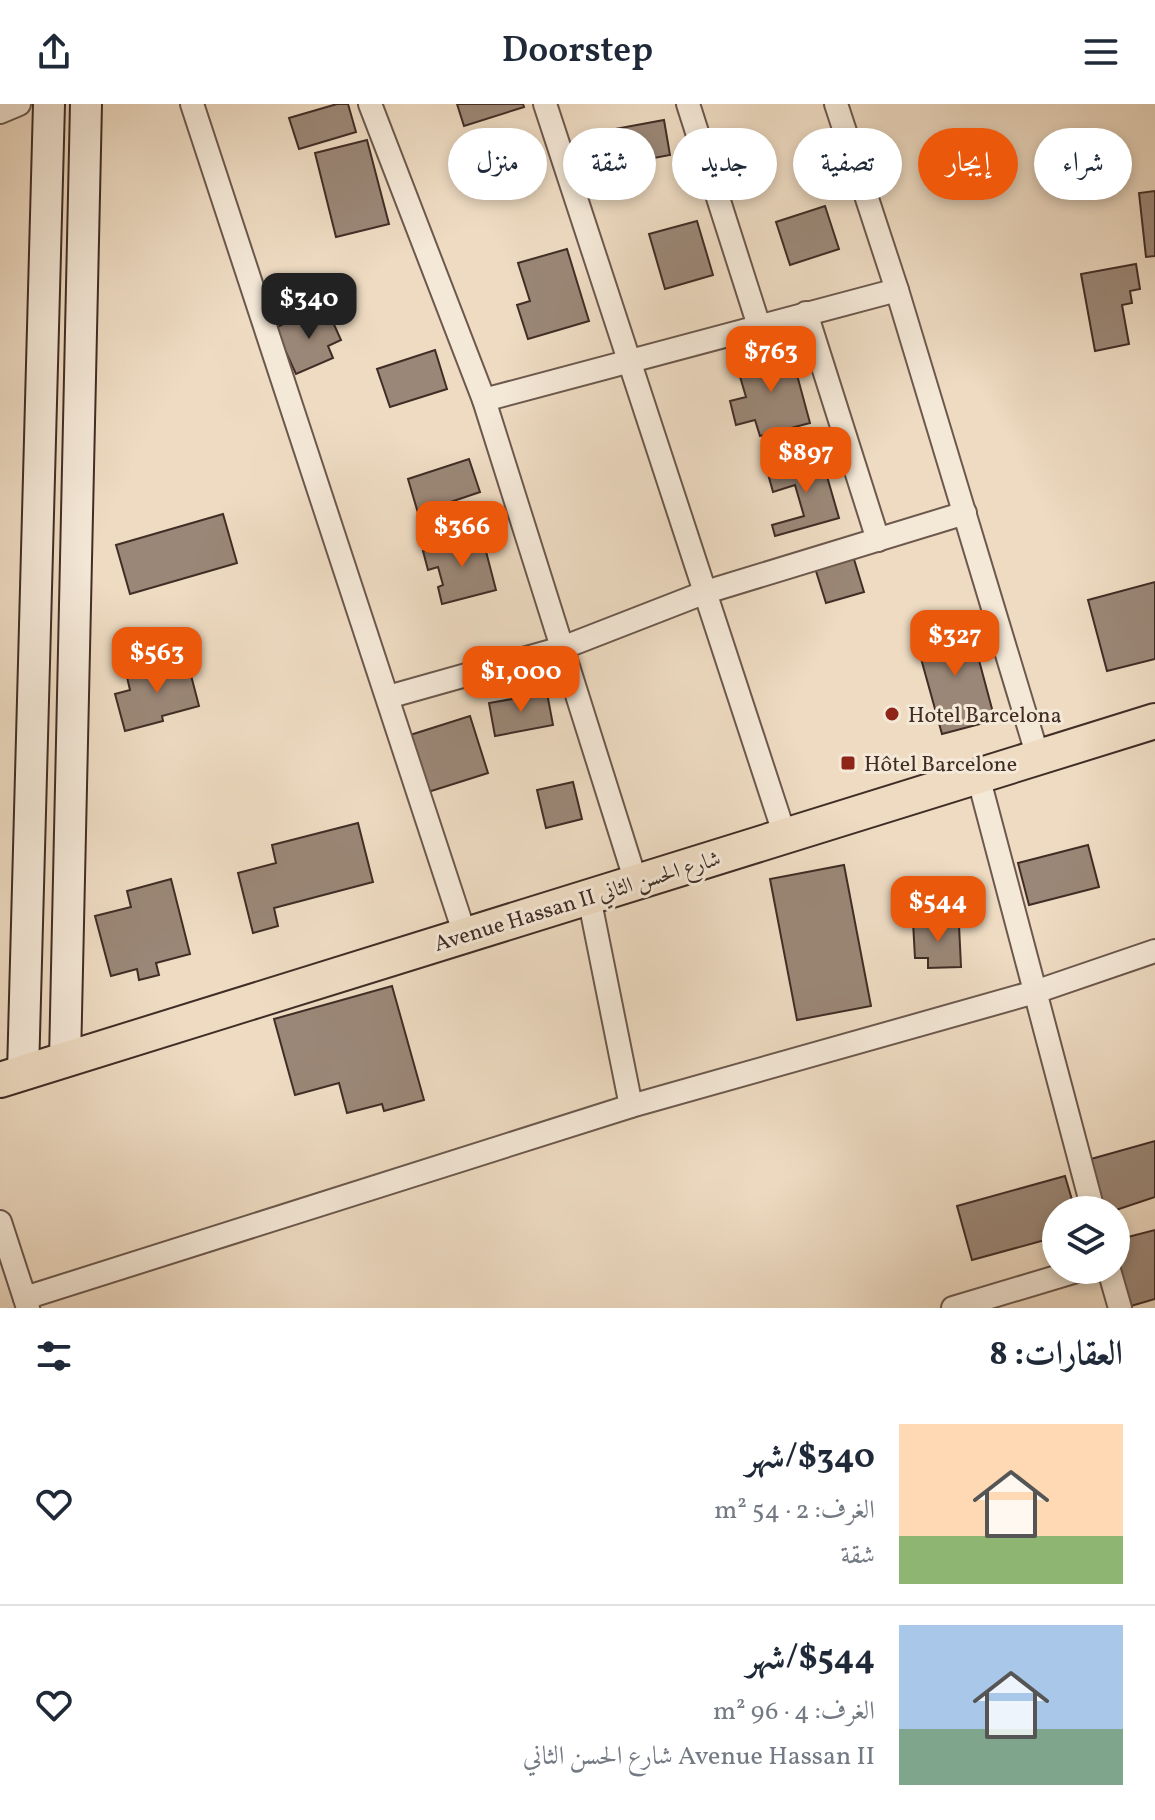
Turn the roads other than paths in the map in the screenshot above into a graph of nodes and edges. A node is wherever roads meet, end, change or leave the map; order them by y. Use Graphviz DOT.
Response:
graph roads {
  1 [pos="19,104"];
  2 [pos="49,104"];
  3 [pos="86,104"];
  4 [pos="192,104"];
  5 [pos="370,104"];
  6 [pos="545,104"];
  7 [pos="688,104"];
  8 [pos="836,104"];
  9 [pos="0,112"];
  10 [pos="897,290"];
  11 [pos="806,313"];
  12 [pos="759,326"];
  13 [pos="631,360"];
  14 [pos="484,400"];
  15 [pos="965,513"];
  16 [pos="878,540"];
  17 [pos="706,592"];
  18 [pos="562,648"];
  19 [pos="388,697"];
  20 [pos="1155,721"];
  21 [pos="1038,757"];
  22 [pos="978,776"];
  23 [pos="785,836"];
  24 [pos="636,882"];
  25 [pos="589,897"];
  26 [pos="465,935"];
  27 [pos="1155,951"];
  28 [pos="1035,992"];
  29 [pos="65,1060"];
  30 [pos="12,1076"];
  31 [pos="631,1106"];
  32 [pos="1089,1196"];
  33 [pos="0,1222"];
  34 [pos="1042,1281"];
  35 [pos="1113,1284"];
  36 [pos="26,1303"];
  37 [pos="953,1308"];
  38 [pos="1120,1308"];
  1 -- 9 [label="street"];
  2 -- 30 [label="street"];
  3 -- 29 [label="street"];
  4 -- 19 [label="street"];
  5 -- 14 [label="street"];
  6 -- 13 [label="street"];
  7 -- 12 [label="street"];
  8 -- 10 [label="street"];
  10 -- 11 [label="street"];
  10 -- 15 [label="street"];
  11 -- 12 [label="street"];
  11 -- 16 [label="street"];
  12 -- 13 [label="street"];
  13 -- 14 [label="street"];
  13 -- 17 [label="street"];
  14 -- 18 [label="street"];
  15 -- 16 [label="street"];
  15 -- 21 [label="street"];
  16 -- 17 [label="street"];
  17 -- 18 [label="street"];
  17 -- 23 [label="street"];
  18 -- 19 [label="street"];
  18 -- 24 [label="street"];
  19 -- 26 [label="street"];
  20 -- 21 [label="main road, Avenue Hassan II شارع الحسن الثاني"];
  21 -- 22 [label="main road, Avenue Hassan II شارع الحسن الثاني"];
  22 -- 23 [label="main road, Avenue Hassan II شارع الحسن الثاني"];
  22 -- 28 [label="street"];
  23 -- 24 [label="main road, Avenue Hassan II شارع الحسن الثاني"];
  24 -- 25 [label="main road, Avenue Hassan II شارع الحسن الثاني"];
  25 -- 26 [label="main road, Avenue Hassan II شارع الحسن الثاني"];
  25 -- 31 [label="street"];
  26 -- 29 [label="main road, Avenue Hassan II شارع الحسن الثاني"];
  27 -- 28 [label="street"];
  28 -- 31 [label="street"];
  28 -- 32 [label="street"];
  29 -- 30 [label="main road, Avenue Hassan II شارع الحسن الثاني"];
  31 -- 36 [label="street"];
  33 -- 36 [label="street"];
  34 -- 37 [label="street"];
  35 -- 38 [label="street"];
}
